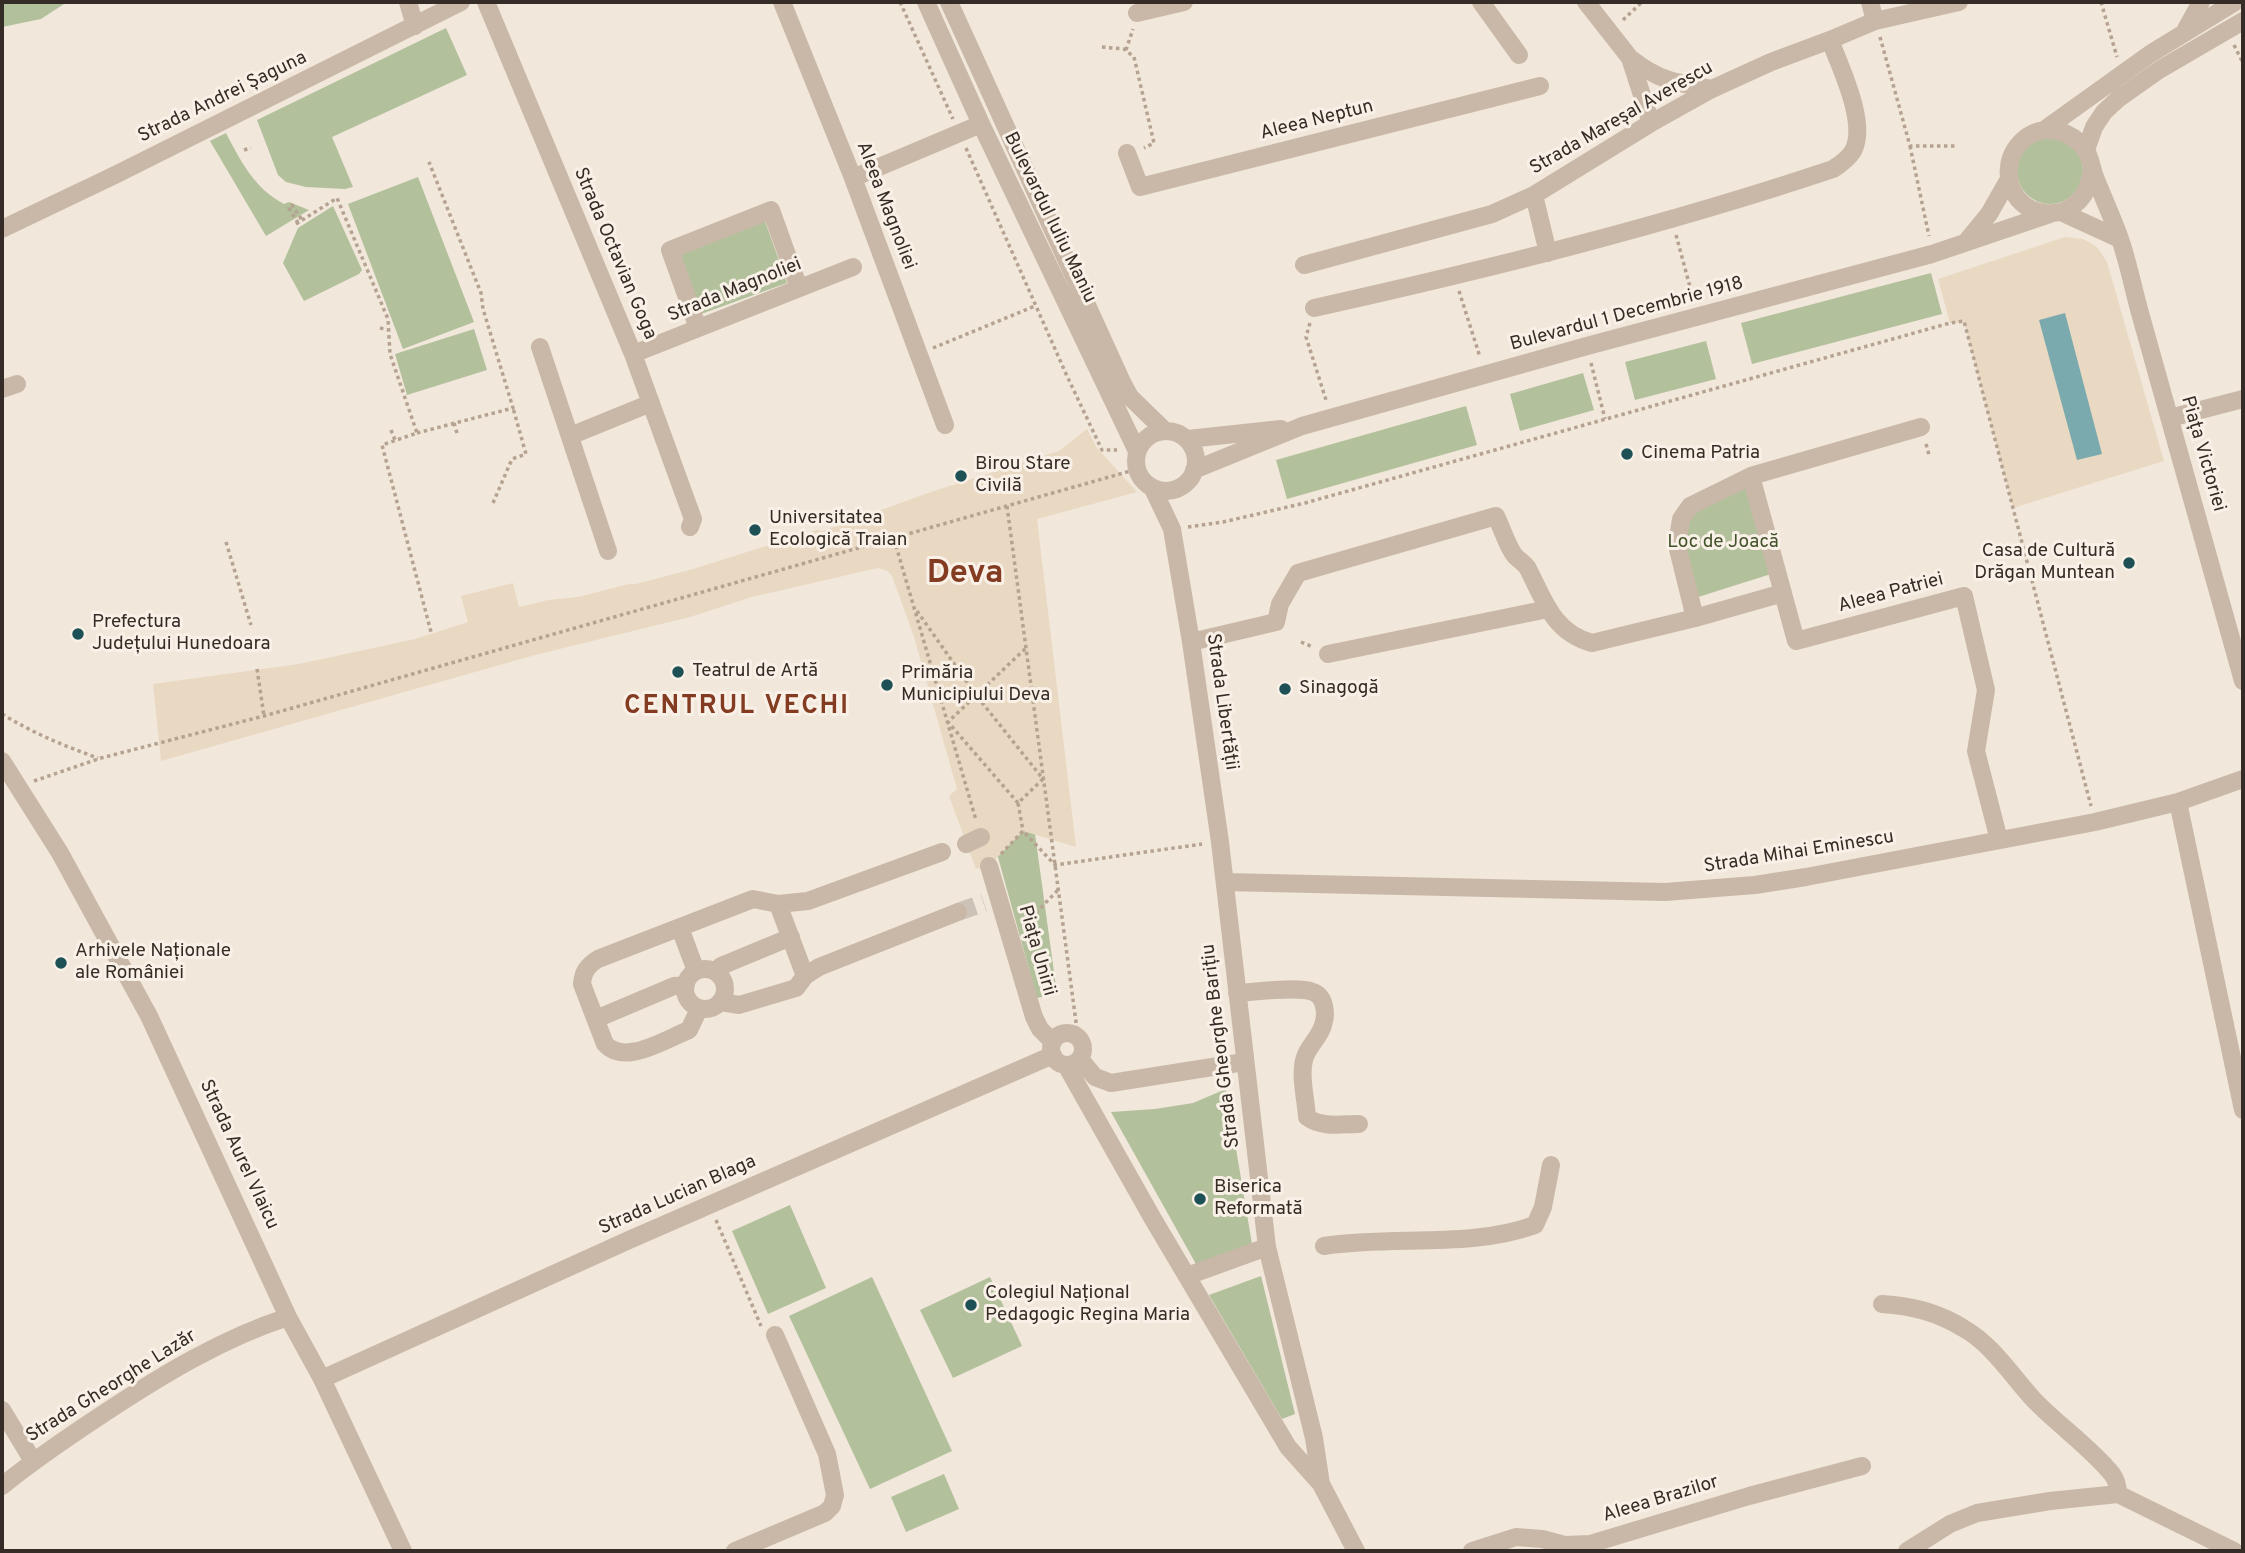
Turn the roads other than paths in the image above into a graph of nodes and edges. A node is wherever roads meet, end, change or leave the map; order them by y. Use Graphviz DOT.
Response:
graph roads {
  1 [pos="408,2"];
  2 [pos="461,2"];
  3 [pos="486,2"];
  4 [pos="782,2"];
  5 [pos="926,2"];
  6 [pos="948,2"];
  7 [pos="1184,2"];
  8 [pos="1481,2"];
  9 [pos="1586,2"];
  10 [pos="1870,2"];
  11 [pos="1959,2"];
  12 [pos="2201,2"];
  13 [pos="2231,3"];
  14 [pos="1137,13"];
  15 [pos="1875,21"];
  16 [pos="2243,21"];
  17 [pos="415,26"];
  18 [pos="2185,31"];
  19 [pos="2222,33"];
  20 [pos="1830,40"];
  21 [pos="1519,55"];
  22 [pos="1630,58"];
  23 [pos="1539,86"];
  24 [pos="1712,89"];
  25 [pos="1651,123"];
  26 [pos="981,124"];
  27 [pos="2044,130"];
  28 [pos="2087,150"];
  29 [pos="1128,153"];
  30 [pos="2092,169"];
  31 [pos="853,178"];
  32 [pos="2009,179"];
  33 [pos="1534,195"];
  34 [pos="2055,213"];
  35 [pos="2,229"];
  36 [pos="2120,239"];
  37 [pos="1964,245"];
  38 [pos="1548,253"];
  39 [pos="1304,265"];
  40 [pos="853,267"];
  41 [pos="799,288"];
  42 [pos="1314,308"];
  43 [pos="698,328"];
  44 [pos="540,347"];
  45 [pos="633,354"];
  46 [pos="2243,399"];
  47 [pos="651,403"];
  48 [pos="2169,418"];
  49 [pos="945,425"];
  50 [pos="1302,426"];
  51 [pos="1921,427"];
  52 [pos="1164,430"];
  53 [pos="570,436"];
  54 [pos="1188,439"];
  55 [pos="1137,451"];
  56 [pos="1194,470"];
  57 [pos="1751,475"];
  58 [pos="1179,488"];
  59 [pos="1153,489"];
  60 [pos="690,527"];
  61 [pos="1172,529"];
  62 [pos="608,551"];
  63 [pos="1783,593"];
  64 [pos="1548,609"];
  65 [pos="1695,618"];
  66 [pos="1191,642"];
  67 [pos="1328,654"];
  68 [pos="2243,681"];
  69 [pos="2,761"];
  70 [pos="2243,779"];
  71 [pos="2178,802"];
  72 [pos="1999,840"];
  73 [pos="943,852"];
  74 [pos="989,866"];
  75 [pos="1225,882"];
  76 [pos="778,904"];
  77 [pos="958,912"];
  78 [pos="680,928"];
  79 [pos="791,937"];
  80 [pos="716,972"];
  81 [pos="806,976"];
  82 [pos="691,978"];
  83 [pos="1237,993"];
  84 [pos="721,1002"];
  85 [pos="699,1009"];
  86 [pos="596,1019"];
  87 [pos="1063,1055"];
  88 [pos="1244,1062"];
  89 [pos="2243,1110"];
  90 [pos="1359,1125"];
  91 [pos="1551,1165"];
  92 [pos="1324,1246"];
  93 [pos="1267,1247"];
  94 [pos="1187,1276"];
  95 [pos="1882,1304"];
  96 [pos="288,1317"];
  97 [pos="769,1331"];
  98 [pos="322,1379"];
  99 [pos="2,1410"];
  100 [pos="33,1461"];
  101 [pos="1862,1466"];
  102 [pos="1321,1484"];
  103 [pos="2,1486"];
  104 [pos="2118,1494"];
  105 [pos="403,1551"];
  106 [pos="735,1551"];
  107 [pos="1356,1551"];
  108 [pos="1472,1551"];
  109 [pos="1907,1551"];
  110 [pos="2234,1551"];
  1 -- 17 [label="street"];
  2 -- 17 [label="street, Strada Andrei Șaguna"];
  3 -- 45 [label="street, Strada Octavian Goga"];
  4 -- 31 [label="street, Aleea Magnoliei"];
  5 -- 26 [label="street, Bulevardul Iuliu Maniu"];
  6 -- 52 [label="street, Bulevardul Iuliu Maniu"];
  7 -- 14 [label="street"];
  8 -- 21 [label="street"];
  9 -- 22 [label="street"];
  10 -- 15 [label="street"];
  11 -- 15 [label="street, Strada Mareșal Averescu"];
  12 -- 18 [label="street"];
  13 -- 18 [label="street"];
  13 -- 19 [label="street"];
  15 -- 20 [label="street, Strada Mareșal Averescu"];
  16 -- 19 [label="street"];
  17 -- 35 [label="street, Strada Andrei Șaguna"];
  18 -- 27 [label="street"];
  19 -- 28 [label="street"];
  20 -- 24 [label="street, Strada Mareșal Averescu"];
  20 -- 38 [label="street"];
  22 -- 24 [label="street"];
  22 -- 25 [label="street"];
  23 -- 29 [label="street, Aleea Neptun"];
  24 -- 25 [label="street, Strada Mareșal Averescu"];
  25 -- 33 [label="street, Strada Mareșal Averescu"];
  26 -- 31 [label="street"];
  26 -- 55 [label="street, Bulevardul Iuliu Maniu"];
  27 -- 28 [label="street"];
  27 -- 32 [label="street"];
  28 -- 30 [label="street, Piața Victoriei"];
  30 -- 34 [label="street"];
  30 -- 36 [label="street, Piața Victoriei"];
  31 -- 49 [label="street, Aleea Magnoliei"];
  32 -- 34 [label="street"];
  32 -- 37 [label="street"];
  33 -- 38 [label="street"];
  33 -- 39 [label="street, Strada Mareșal Averescu"];
  34 -- 36 [label="street"];
  34 -- 37 [label="street, Bulevardul 1 Decembrie 1918"];
  36 -- 48 [label="street, Piața Victoriei"];
  37 -- 50 [label="street, Bulevardul 1 Decembrie 1918"];
  38 -- 42 [label="street"];
  40 -- 41 [label="street, Strada Magnoliei"];
  41 -- 43 [label="street, Strada Magnoliei"];
  41 -- 43 [label="street"];
  43 -- 45 [label="street, Strada Magnoliei"];
  44 -- 53 [label="street"];
  45 -- 47 [label="street, Strada Octavian Goga"];
  46 -- 48 [label="street"];
  47 -- 53 [label="street"];
  47 -- 60 [label="street, Strada Octavian Goga"];
  48 -- 68 [label="street, Piața Victoriei"];
  50 -- 54 [label="street"];
  50 -- 56 [label="street"];
  51 -- 57 [label="street"];
  52 -- 54 [label="street"];
  52 -- 55 [label="street"];
  53 -- 62 [label="street"];
  54 -- 56 [label="street"];
  55 -- 59 [label="street"];
  56 -- 58 [label="street"];
  57 -- 63 [label="street, Aleea Patriei"];
  57 -- 65 [label="street"];
  58 -- 59 [label="street"];
  58 -- 61 [label="street, Strada Libertății"];
  59 -- 61 [label="street, Strada Libertății"];
  61 -- 66 [label="street, Strada Libertății"];
  63 -- 65 [label="street"];
  63 -- 72 [label="street, Aleea Patriei"];
  64 -- 65 [label="street"];
  64 -- 66 [label="street"];
  64 -- 67 [label="street"];
  66 -- 75 [label="street, Strada Libertății"];
  69 -- 96 [label="street, Strada Aurel Vlaicu"];
  70 -- 71 [label="street, Strada Mihai Eminescu"];
  71 -- 72 [label="street, Strada Mihai Eminescu"];
  71 -- 89 [label="street"];
  72 -- 75 [label="street, Strada Mihai Eminescu"];
  73 -- 76 [label="street"];
  74 -- 87 [label="street, Piața Unirii"];
  75 -- 83 [label="street, Strada Gheorghe Barițiu"];
  76 -- 78 [label="street"];
  76 -- 79 [label="street"];
  77 -- 81 [label="street"];
  78 -- 82 [label="street"];
  78 -- 86 [label="street"];
  79 -- 80 [label="street"];
  79 -- 81 [label="street"];
  80 -- 82 [label="street"];
  80 -- 84 [label="street"];
  81 -- 84 [label="street"];
  82 -- 85 [label="street"];
  82 -- 86 [label="street"];
  83 -- 88 [label="street, Strada Gheorghe Barițiu"];
  83 -- 90 [label="street"];
  84 -- 85 [label="street"];
  85 -- 86 [label="street"];
  87 -- 87 [label="street, Strada Gheorghe Barițiu"];
  87 -- 88 [label="street"];
  87 -- 94 [label="street, Strada Gheorghe Barițiu"];
  87 -- 98 [label="street, Strada Lucian Blaga"];
  88 -- 93 [label="street, Strada Gheorghe Barițiu"];
  91 -- 92 [label="street"];
  93 -- 94 [label="street"];
  93 -- 102 [label="street, Strada Gheorghe Barițiu"];
  94 -- 102 [label="street, Strada Gheorghe Barițiu"];
  95 -- 104 [label="street"];
  96 -- 98 [label="street, Strada Aurel Vlaicu"];
  96 -- 100 [label="street, Strada Gheorghe Lazăr"];
  97 -- 106 [label="street"];
  98 -- 105 [label="street, Strada Aurel Vlaicu"];
  99 -- 100 [label="street"];
  100 -- 103 [label="street, Strada Gheorghe Lazăr"];
  101 -- 108 [label="street, Aleea Brazilor"];
  102 -- 107 [label="street, Strada Gheorghe Barițiu"];
  104 -- 109 [label="street"];
  104 -- 110 [label="street"];
}
